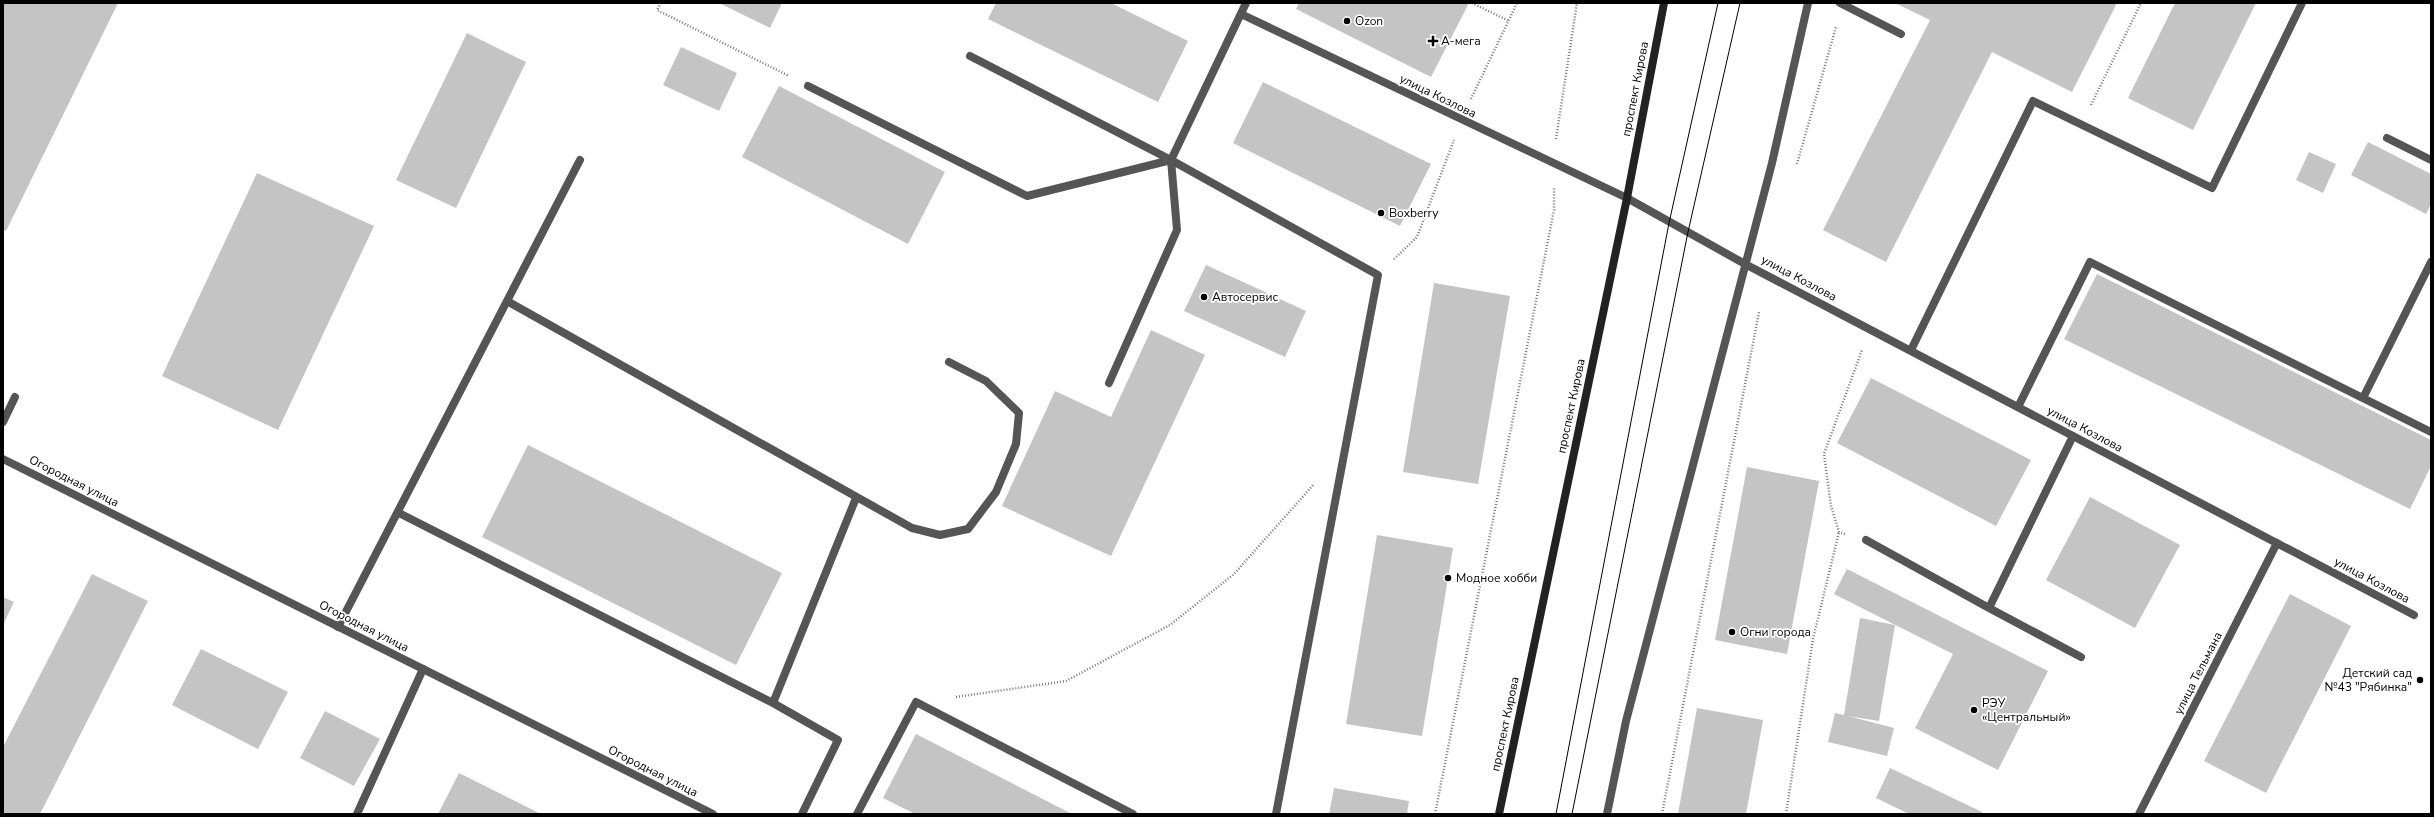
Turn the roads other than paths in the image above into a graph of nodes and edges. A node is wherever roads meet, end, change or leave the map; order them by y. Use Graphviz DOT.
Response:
graph roads {
  1 [pos="1246,3"];
  2 [pos="1664,3"];
  3 [pos="1808,3"];
  4 [pos="2302,3"];
  5 [pos="1841,4"];
  6 [pos="1240,14"];
  7 [pos="1901,34"];
  8 [pos="970,56"];
  9 [pos="808,86"];
  10 [pos="2387,138"];
  11 [pos="580,160"];
  12 [pos="1171,160"];
  13 [pos="2431,160"];
  14 [pos="1627,198"];
  15 [pos="2431,262"];
  16 [pos="1746,264"];
  17 [pos="507,301"];
  18 [pos="1912,350"];
  19 [pos="949,362"];
  20 [pos="1109,382"];
  21 [pos="15,397"];
  22 [pos="2363,398"];
  23 [pos="2018,407"];
  24 [pos="3,422"];
  25 [pos="2431,432"];
  26 [pos="2073,436"];
  27 [pos="3,459"];
  28 [pos="856,498"];
  29 [pos="399,513"];
  30 [pos="1866,540"];
  31 [pos="2277,543"];
  32 [pos="1989,608"];
  33 [pos="2414,615"];
  34 [pos="338,627"];
  35 [pos="2081,657"];
  36 [pos="423,669"];
  37 [pos="773,703"];
  38 [pos="356,814"];
  39 [pos="714,814"];
  40 [pos="802,814"];
  41 [pos="857,814"];
  42 [pos="1133,814"];
  43 [pos="1276,814"];
  44 [pos="1499,814"];
  45 [pos="1607,814"];
  46 [pos="2139,814"];
  1 -- 6 [label="street"];
  2 -- 14 [label="main road, проспект Кирова"];
  3 -- 16 [label="street"];
  4 -- 18 [label="street"];
  5 -- 7 [label="street"];
  6 -- 12 [label="street"];
  6 -- 14 [label="street, улица Козлова"];
  8 -- 12 [label="street"];
  9 -- 12 [label="street"];
  10 -- 13 [label="street"];
  11 -- 17 [label="street"];
  12 -- 20 [label="street"];
  12 -- 43 [label="street"];
  14 -- 16 [label="street, улица Козлова"];
  14 -- 44 [label="main road, проспект Кирова"];
  15 -- 22 [label="street"];
  16 -- 18 [label="street, улица Козлова"];
  16 -- 45 [label="street"];
  17 -- 28 [label="street"];
  17 -- 29 [label="street"];
  18 -- 23 [label="street, улица Козлова"];
  19 -- 28 [label="street"];
  21 -- 24 [label="street"];
  22 -- 23 [label="street"];
  22 -- 25 [label="street"];
  23 -- 26 [label="street, улица Козлова"];
  26 -- 31 [label="street, улица Козлова"];
  26 -- 32 [label="street"];
  27 -- 34 [label="street, Огородная улица"];
  28 -- 37 [label="street"];
  29 -- 34 [label="street"];
  29 -- 37 [label="street"];
  30 -- 32 [label="street"];
  31 -- 33 [label="street, улица Козлова"];
  31 -- 46 [label="street, улица Тельмана"];
  32 -- 35 [label="street"];
  34 -- 36 [label="street, Огородная улица"];
  36 -- 38 [label="street"];
  36 -- 39 [label="street, Огородная улица"];
  37 -- 40 [label="street"];
  41 -- 42 [label="street"];
}
